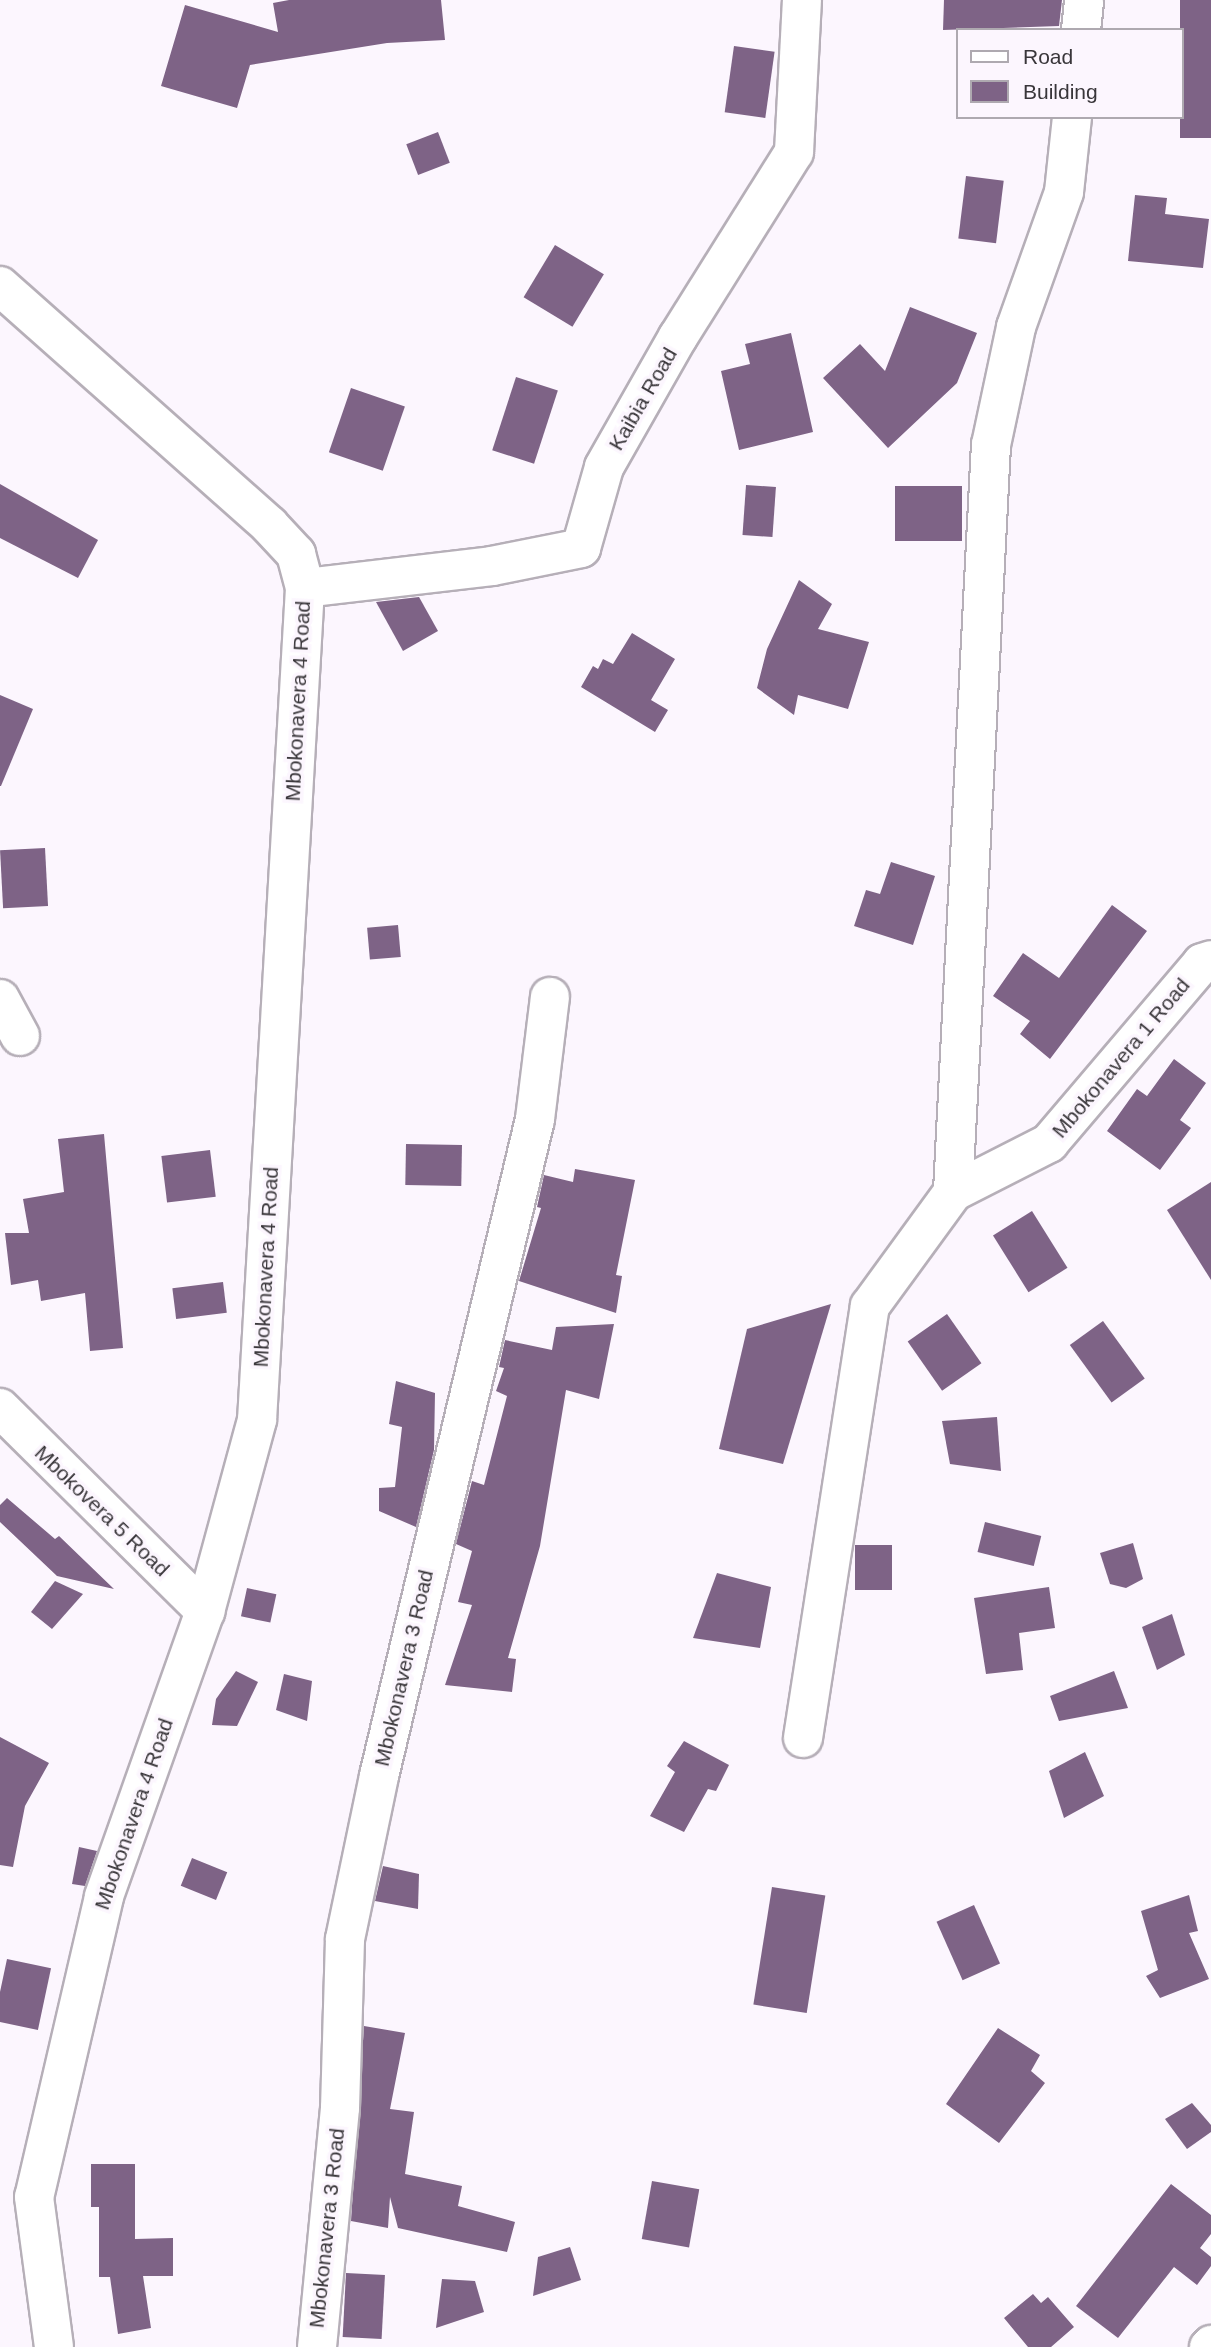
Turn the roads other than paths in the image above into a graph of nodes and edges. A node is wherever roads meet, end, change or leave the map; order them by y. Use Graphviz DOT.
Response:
graph roads {
  1 [pos="802,0"];
  2 [pos="1084,0"];
  3 [pos="1081,28"];
  4 [pos="1072,119"];
  5 [pos="0,286"];
  6 [pos="305,588"];
  7 [pos="1208,963"];
  8 [pos="550,997"];
  9 [pos="0,999"];
  10 [pos="20,1036"];
  11 [pos="953,1192"];
  12 [pos="0,1408"];
  13 [pos="205,1611"];
  14 [pos="803,1738"];
  15 [pos="54,2347"];
  16 [pos="317,2347"];
  1 -- 6 [label="street, Kaibia Road"];
  2 -- 3 [label="street"];
  4 -- 11 [label="street"];
  5 -- 6 [label="street, Mbokonavera 4 Road"];
  6 -- 13 [label="street, Mbokonavera 4 Road"];
  7 -- 11 [label="street, Mbokonavera 1 Road"];
  8 -- 16 [label="street, Mbokonavera 3 Road"];
  9 -- 10 [label="street"];
  11 -- 14 [label="street"];
  12 -- 13 [label="street, Mbokovera 5 Road"];
  13 -- 15 [label="street, Mbokonavera 4 Road"];
}
